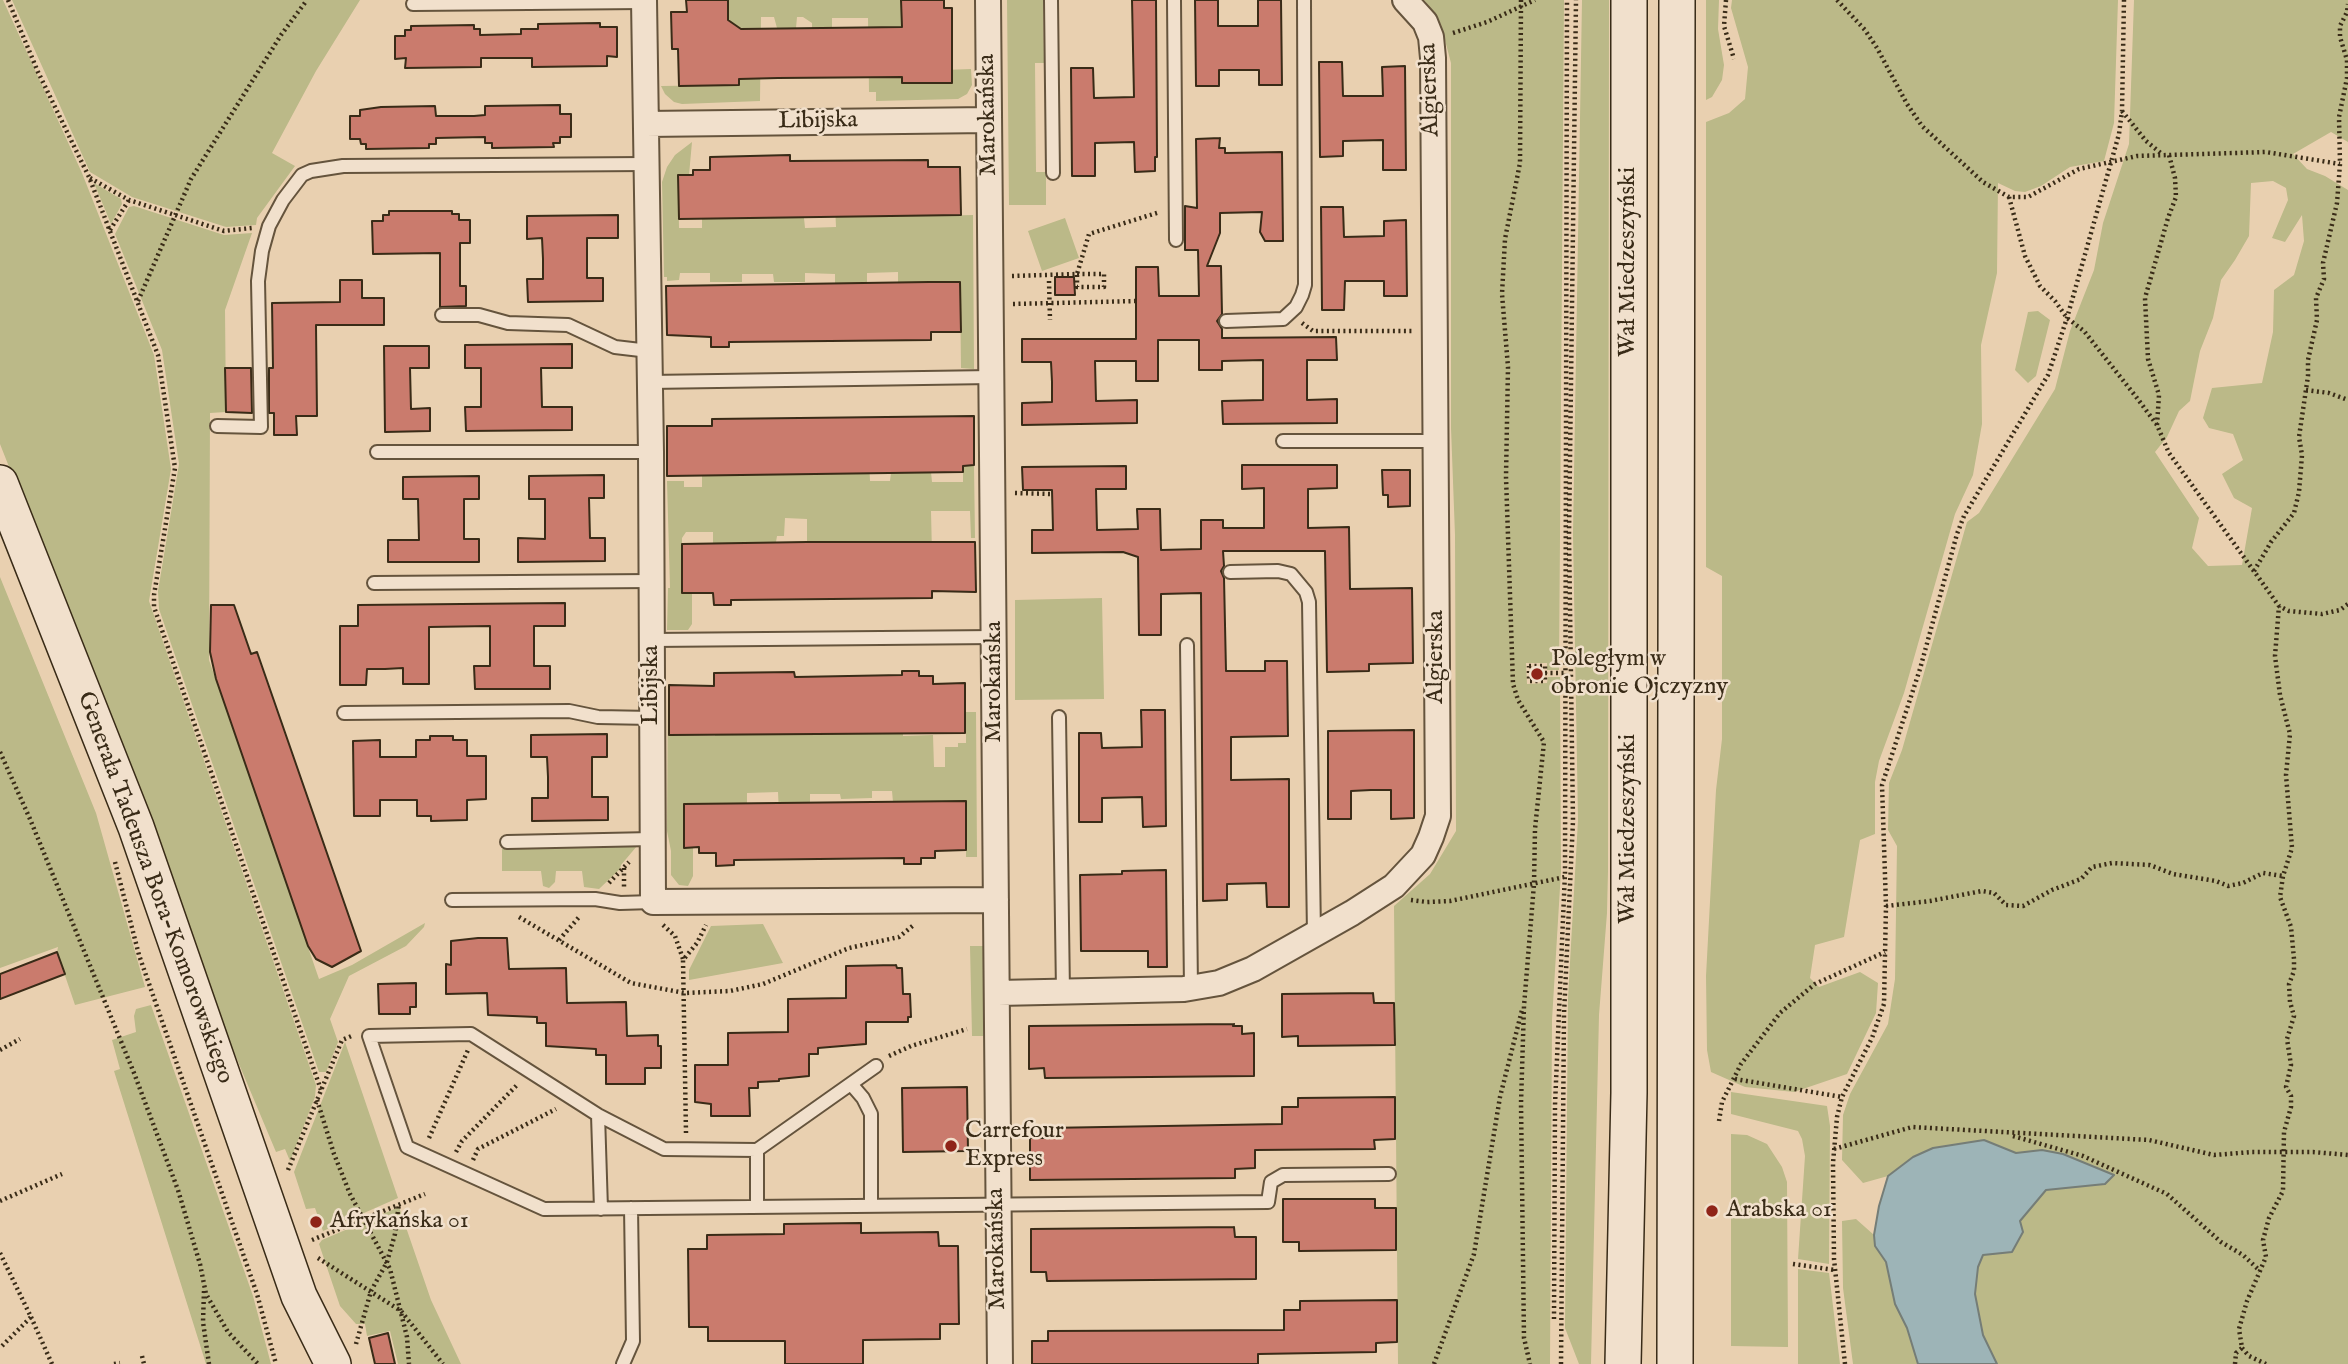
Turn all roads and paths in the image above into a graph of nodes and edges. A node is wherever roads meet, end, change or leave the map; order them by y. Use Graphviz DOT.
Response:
graph roads {
  1 [pos="8,0"];
  2 [pos="307,0"];
  3 [pos="988,0"];
  4 [pos="1051,0"];
  5 [pos="1174,0"];
  6 [pos="1304,0"];
  7 [pos="1405,0"];
  8 [pos="1535,0"];
  9 [pos="1567,0"];
  10 [pos="1576,0"];
  11 [pos="1629,0"];
  12 [pos="1677,0"];
  13 [pos="1726,0"];
  14 [pos="1837,0"];
  15 [pos="2124,0"];
  16 [pos="643,1"];
  17 [pos="1521,3"];
  18 [pos="413,4"];
  19 [pos="2348,4"];
  20 [pos="1431,37"];
  21 [pos="1734,59"];
  22 [pos="2122,111"];
  23 [pos="989,120"];
  24 [pos="646,124"];
  25 [pos="2166,155"];
  26 [pos="2113,161"];
  27 [pos="646,164"];
  28 [pos="2340,164"];
  29 [pos="1053,173"];
  30 [pos="89,177"];
  31 [pos="2009,197"];
  32 [pos="129,200"];
  33 [pos="1161,212"];
  34 [pos="176,215"];
  35 [pos="269,226"];
  36 [pos="110,230"];
  37 [pos="1176,240"];
  38 [pos="1077,274"];
  39 [pos="1009,276"];
  40 [pos="1049,281"];
  41 [pos="137,301"];
  42 [pos="1138,301"];
  43 [pos="1018,304"];
  44 [pos="1049,304"];
  45 [pos="442,315"];
  46 [pos="1289,315"];
  47 [pos="2067,318"];
  48 [pos="1050,320"];
  49 [pos="1226,321"];
  50 [pos="1435,331"];
  51 [pos="649,351"];
  52 [pos="992,377"];
  53 [pos="649,382"];
  54 [pos="2306,390"];
  55 [pos="2348,400"];
  56 [pos="2157,425"];
  57 [pos="217,426"];
  58 [pos="1435,441"];
  59 [pos="1283,442"];
  60 [pos="377,452"];
  61 [pos="651,452"];
  62 [pos="0,483"];
  63 [pos="1011,493"];
  64 [pos="1052,494"];
  65 [pos="2254,571"];
  66 [pos="1230,572"];
  67 [pos="652,581"];
  68 [pos="374,583"];
  69 [pos="2348,604"];
  70 [pos="2279,606"];
  71 [pos="995,637"];
  72 [pos="652,639"];
  73 [pos="1187,645"];
  74 [pos="1545,673"];
  75 [pos="1565,673"];
  76 [pos="344,713"];
  77 [pos="1059,717"];
  78 [pos="652,718"];
  79 [pos="0,752"];
  80 [pos="652,839"];
  81 [pos="507,842"];
  82 [pos="113,853"];
  83 [pos="2283,876"];
  84 [pos="1565,877"];
  85 [pos="1534,884"];
  86 [pos="1394,886"];
  87 [pos="452,900"];
  88 [pos="996,900"];
  89 [pos="1886,906"];
  90 [pos="585,910"];
  91 [pos="654,910"];
  92 [pos="518,916"];
  93 [pos="924,917"];
  94 [pos="710,918"];
  95 [pos="1314,934"];
  96 [pos="559,940"];
  97 [pos="1885,952"];
  98 [pos="683,960"];
  99 [pos="1191,988"];
  100 [pos="1063,992"];
  101 [pos="685,993"];
  102 [pos="998,993"];
  103 [pos="1524,1006"];
  104 [pos="967,1029"];
  105 [pos="369,1036"];
  106 [pos="476,1038"];
  107 [pos="20,1040"];
  108 [pos="0,1050"];
  109 [pos="876,1066"];
  110 [pos="531,1071"];
  111 [pos="1735,1079"];
  112 [pos="851,1084"];
  113 [pos="321,1090"];
  114 [pos="1842,1097"];
  115 [pos="576,1099"];
  116 [pos="317,1100"];
  117 [pos="598,1115"];
  118 [pos="1719,1121"];
  119 [pos="2004,1133"];
  120 [pos="1833,1149"];
  121 [pos="686,1150"];
  122 [pos="757,1150"];
  123 [pos="2284,1153"];
  124 [pos="424,1154"];
  125 [pos="2348,1155"];
  126 [pos="450,1165"];
  127 [pos="288,1170"];
  128 [pos="466,1173"];
  129 [pos="62,1174"];
  130 [pos="1389,1174"];
  131 [pos="425,1194"];
  132 [pos="0,1201"];
  133 [pos="399,1203"];
  134 [pos="871,1206"];
  135 [pos="997,1206"];
  136 [pos="757,1207"];
  137 [pos="631,1208"];
  138 [pos="601,1209"];
  139 [pos="363,1217"];
  140 [pos="312,1240"];
  141 [pos="0,1253"];
  142 [pos="318,1258"];
  143 [pos="387,1262"];
  144 [pos="1793,1264"];
  145 [pos="1835,1270"];
  146 [pos="2260,1271"];
  147 [pos="205,1287"];
  148 [pos="371,1291"];
  149 [pos="299,1296"];
  150 [pos="401,1311"];
  151 [pos="31,1317"];
  152 [pos="1554,1319"];
  153 [pos="0,1348"];
  154 [pos="2242,1348"];
  155 [pos="142,1356"];
  156 [pos="342,1359"];
  157 [pos="52,1364"];
  158 [pos="144,1364"];
  159 [pos="209,1364"];
  160 [pos="258,1364"];
  161 [pos="276,1364"];
  162 [pos="307,1364"];
  163 [pos="409,1364"];
  164 [pos="443,1364"];
  165 [pos="623,1364"];
  166 [pos="1000,1364"];
  167 [pos="1434,1364"];
  168 [pos="1530,1364"];
  169 [pos="1561,1364"];
  170 [pos="1623,1364"];
  171 [pos="1675,1364"];
  172 [pos="1845,1364"];
  173 [pos="2235,1364"];
  174 [pos="2266,1364"];
  1 -- 30 [label="path"];
  2 -- 34 [label="path"];
  3 -- 23 [label="street, Marokańska"];
  4 -- 29 [label="lane"];
  5 -- 37 [label="lane"];
  6 -- 46 [label="lane"];
  7 -- 20 [label="street, Algierska"];
  8 -- 17 [label="path"];
  9 -- 75 [label="path"];
  10 -- 169 [label="path"];
  11 -- 170 [label="main road, Wał Miedzeszyński"];
  12 -- 171 [label="main road, Wał Miedzeszyński"];
  13 -- 21 [label="path"];
  14 -- 31 [label="path"];
  15 -- 22 [label="path"];
  16 -- 18 [label="lane"];
  16 -- 24 [label="street, Libijska"];
  17 -- 20 [label="path"];
  17 -- 85 [label="path"];
  19 -- 28 [label="path"];
  20 -- 50 [label="street, Algierska"];
  22 -- 25 [label="path"];
  22 -- 26 [label="path"];
  23 -- 24 [label="street, Libijska"];
  23 -- 52 [label="street, Marokańska"];
  24 -- 27 [label="street, Libijska"];
  25 -- 26 [label="path"];
  25 -- 28 [label="path"];
  25 -- 56 [label="path"];
  26 -- 31 [label="path"];
  26 -- 47 [label="path"];
  27 -- 35 [label="lane"];
  27 -- 51 [label="street, Libijska"];
  28 -- 54 [label="path"];
  30 -- 32 [label="path"];
  30 -- 36 [label="path"];
  31 -- 47 [label="path"];
  32 -- 34 [label="path"];
  32 -- 36 [label="path"];
  33 -- 38 [label="path"];
  34 -- 35 [label="path"];
  34 -- 41 [label="path"];
  35 -- 57 [label="lane"];
  36 -- 41 [label="path"];
  38 -- 38 [label="path"];
  38 -- 39 [label="path"];
  40 -- 44 [label="path"];
  41 -- 113 [label="path"];
  42 -- 44 [label="path"];
  43 -- 44 [label="path"];
  44 -- 48 [label="path"];
  45 -- 51 [label="lane"];
  46 -- 49 [label="lane"];
  46 -- 50 [label="path"];
  47 -- 56 [label="path"];
  47 -- 89 [label="path"];
  50 -- 58 [label="street, Algierska"];
  51 -- 53 [label="street, Libijska"];
  52 -- 53 [label="lane"];
  52 -- 71 [label="street, Marokańska"];
  53 -- 61 [label="street, Libijska"];
  54 -- 55 [label="path"];
  54 -- 65 [label="path"];
  56 -- 65 [label="path"];
  58 -- 59 [label="lane"];
  58 -- 86 [label="street, Algierska"];
  60 -- 61 [label="lane"];
  61 -- 67 [label="street, Libijska"];
  62 -- 149 [label="main road, Generała Tadeusza Bora-Komorowskiego"];
  63 -- 64 [label="path"];
  65 -- 70 [label="path"];
  66 -- 95 [label="lane"];
  67 -- 68 [label="lane"];
  67 -- 72 [label="street, Libijska"];
  69 -- 70 [label="path"];
  70 -- 83 [label="path"];
  71 -- 72 [label="lane"];
  71 -- 88 [label="street, Marokańska"];
  72 -- 78 [label="street, Libijska"];
  73 -- 99 [label="lane"];
  74 -- 74 [label="path"];
  74 -- 75 [label="path"];
  75 -- 84 [label="path"];
  76 -- 78 [label="lane"];
  77 -- 100 [label="lane"];
  78 -- 80 [label="street, Libijska"];
  79 -- 147 [label="path"];
  80 -- 81 [label="lane"];
  80 -- 91 [label="street, Libijska"];
  82 -- 161 [label="path"];
  83 -- 89 [label="path"];
  83 -- 123 [label="path"];
  84 -- 85 [label="path"];
  84 -- 152 [label="path"];
  85 -- 86 [label="path"];
  85 -- 103 [label="path"];
  86 -- 95 [label="street, Algierska"];
  87 -- 91 [label="lane"];
  88 -- 91 [label="street"];
  88 -- 102 [label="street, Marokańska"];
  89 -- 97 [label="path"];
  90 -- 96 [label="path"];
  91 -- 98 [label="path"];
  92 -- 96 [label="path"];
  93 -- 101 [label="path"];
  94 -- 98 [label="path"];
  95 -- 99 [label="street, Algierska"];
  96 -- 101 [label="path"];
  97 -- 111 [label="path"];
  97 -- 114 [label="path"];
  98 -- 101 [label="path"];
  99 -- 100 [label="street, Algierska"];
  100 -- 102 [label="street, Algierska"];
  101 -- 121 [label="path"];
  102 -- 135 [label="street, Marokańska"];
  103 -- 167 [label="path"];
  103 -- 168 [label="path"];
  104 -- 109 [label="path"];
  105 -- 106 [label="lane"];
  105 -- 113 [label="path"];
  105 -- 124 [label="lane"];
  106 -- 110 [label="lane"];
  106 -- 124 [label="path"];
  107 -- 108 [label="path"];
  109 -- 112 [label="lane"];
  110 -- 115 [label="lane"];
  110 -- 126 [label="path"];
  111 -- 114 [label="path"];
  111 -- 118 [label="path"];
  112 -- 122 [label="lane"];
  112 -- 134 [label="lane"];
  113 -- 116 [label="path"];
  114 -- 120 [label="path"];
  115 -- 117 [label="lane"];
  115 -- 128 [label="path"];
  116 -- 127 [label="path"];
  116 -- 139 [label="path"];
  117 -- 121 [label="lane"];
  117 -- 138 [label="lane"];
  119 -- 120 [label="path"];
  119 -- 123 [label="path"];
  119 -- 146 [label="path"];
  120 -- 145 [label="path"];
  121 -- 122 [label="lane"];
  122 -- 136 [label="lane"];
  123 -- 125 [label="path"];
  123 -- 146 [label="path"];
  124 -- 126 [label="lane"];
  126 -- 128 [label="lane"];
  128 -- 138 [label="lane"];
  129 -- 132 [label="path"];
  130 -- 135 [label="lane"];
  131 -- 133 [label="path"];
  133 -- 139 [label="path"];
  133 -- 143 [label="path"];
  134 -- 135 [label="lane"];
  134 -- 136 [label="lane"];
  135 -- 166 [label="street, Marokańska"];
  136 -- 137 [label="lane"];
  137 -- 138 [label="lane"];
  137 -- 165 [label="lane"];
  139 -- 140 [label="path"];
  139 -- 143 [label="path"];
  141 -- 151 [label="path"];
  142 -- 148 [label="path"];
  143 -- 148 [label="path"];
  143 -- 150 [label="path"];
  144 -- 145 [label="path"];
  145 -- 172 [label="path"];
  146 -- 154 [label="path"];
  147 -- 159 [label="path"];
  147 -- 160 [label="path"];
  148 -- 150 [label="path"];
  148 -- 156 [label="path"];
  149 -- 156 [label="main road, Generała Tadeusza Bora-Komorowskiego"];
  149 -- 162 [label="main road, Generała Tadeusza Bora-Komorowskiego"];
  150 -- 163 [label="path"];
  150 -- 164 [label="path"];
  151 -- 153 [label="path"];
  151 -- 157 [label="path"];
  154 -- 173 [label="path"];
  154 -- 174 [label="path"];
  155 -- 158 [label="path"];
}
